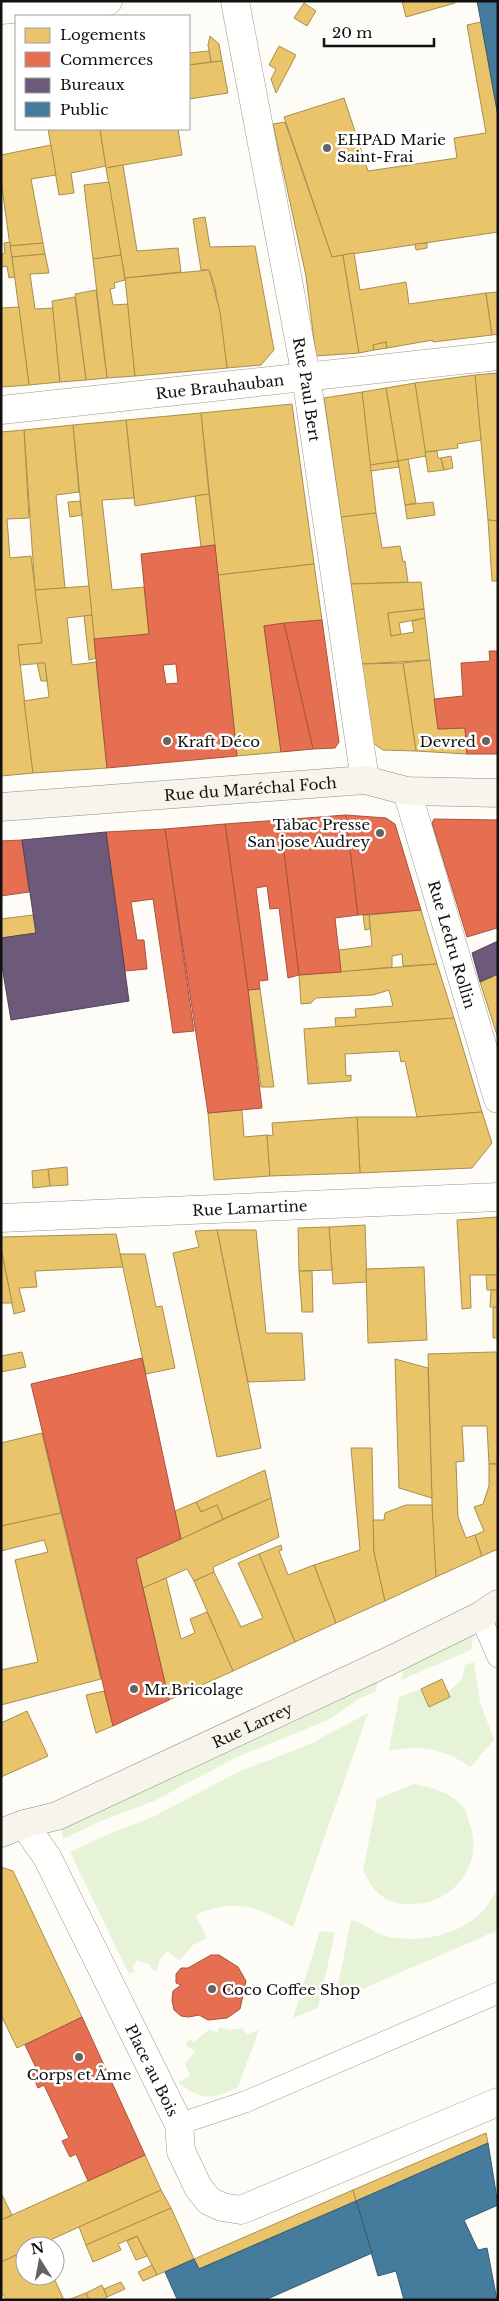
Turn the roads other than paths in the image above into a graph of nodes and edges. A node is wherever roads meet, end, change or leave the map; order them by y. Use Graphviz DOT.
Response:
graph roads {
  1 [pos="108,1"];
  2 [pos="235,1"];
  3 [pos="1,10"];
  4 [pos="498,356"];
  5 [pos="306,376"];
  6 [pos="1,410"];
  7 [pos="365,780"];
  8 [pos="407,791"];
  9 [pos="498,794"];
  10 [pos="1,807"];
  11 [pos="498,1099"];
  12 [pos="498,1197"];
  13 [pos="1,1218"];
  14 [pos="489,1610"];
  15 [pos="498,1657"];
  16 [pos="13,1829"];
  17 [pos="498,1993"];
  18 [pos="498,2102"];
  19 [pos="179,2124"];
  1 -- 3 [label="street"];
  2 -- 5 [label="street, Rue Paul Bert"];
  4 -- 5 [label="street, Rue Brauhauban"];
  5 -- 6 [label="street, Rue Brauhauban"];
  5 -- 7 [label="street, Rue Paul Bert"];
  7 -- 8 [label="main road, Rue du Maréchal Foch"];
  7 -- 10 [label="main road, Rue du Maréchal Foch"];
  8 -- 9 [label="main road, Rue du Maréchal Foch"];
  8 -- 11 [label="street, Rue Ledru Rollin"];
  12 -- 13 [label="street, Rue Lamartine"];
  14 -- 15 [label="lane"];
  14 -- 16 [label="main road, Rue Larrey"];
  16 -- 19 [label="street, Place au Bois"];
  17 -- 19 [label="lane"];
  18 -- 19 [label="street, Place au Bois"];
}
